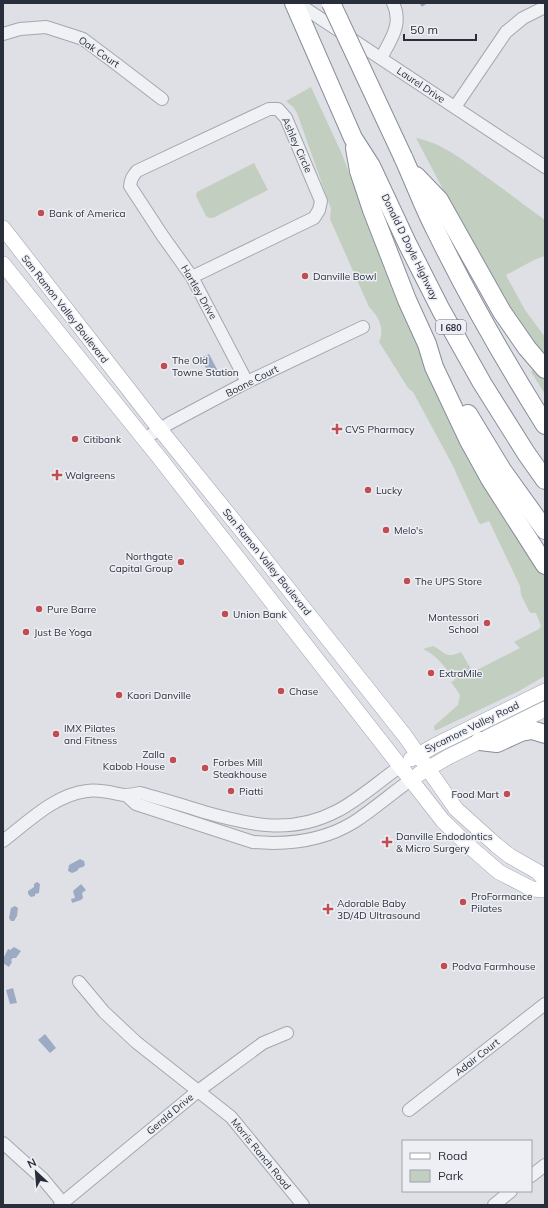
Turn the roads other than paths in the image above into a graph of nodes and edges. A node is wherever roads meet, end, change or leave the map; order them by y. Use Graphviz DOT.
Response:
graph roads {
  1 [pos="294,3"];
  2 [pos="297,3"];
  3 [pos="331,3"];
  4 [pos="393,3"];
  5 [pos="545,7"];
  6 [pos="3,34"];
  7 [pos="382,58"];
  8 [pos="162,99"];
  9 [pos="455,107"];
  10 [pos="405,162"];
  11 [pos="545,167"];
  12 [pos="365,169"];
  13 [pos="130,186"];
  14 [pos="4,233"];
  15 [pos="3,264"];
  16 [pos="192,277"];
  17 [pos="363,327"];
  18 [pos="427,344"];
  19 [pos="545,369"];
  20 [pos="248,382"];
  21 [pos="545,425"];
  22 [pos="159,429"];
  23 [pos="144,439"];
  24 [pos="545,480"];
  25 [pos="545,530"];
  26 [pos="545,565"];
  27 [pos="545,691"];
  28 [pos="545,709"];
  29 [pos="545,734"];
  30 [pos="480,741"];
  31 [pos="418,754"];
  32 [pos="401,766"];
  33 [pos="428,769"];
  34 [pos="412,779"];
  35 [pos="126,795"];
  36 [pos="3,841"];
  37 [pos="545,880"];
  38 [pos="545,890"];
  39 [pos="79,982"];
  40 [pos="545,1004"];
  41 [pos="287,1033"];
  42 [pos="198,1091"];
  43 [pos="409,1110"];
  44 [pos="3,1143"];
  45 [pos="545,1165"];
  46 [pos="532,1175"];
  47 [pos="511,1192"];
  48 [pos="297,1203"];
  49 [pos="62,1204"];
  50 [pos="494,1205"];
  1 -- 12 [label="highway"];
  2 -- 7 [label="street, Laurel Drive"];
  3 -- 10 [label="highway, I 680, bridge"];
  4 -- 7 [label="street"];
  5 -- 9 [label="street"];
  6 -- 8 [label="street, Oak Court"];
  7 -- 9 [label="street, Laurel Drive"];
  9 -- 11 [label="street, Laurel Drive"];
  10 -- 19 [label="highway"];
  10 -- 21 [label="highway, I 680"];
  12 -- 18 [label="highway"];
  12 -- 24 [label="highway, Donald D Doyle Highway / I 680"];
  13 -- 16 [label="street, Hartley Drive"];
  13 -- 16 [label="street, Ashley Circle"];
  14 -- 22 [label="main road, San Ramon Valley Boulevard"];
  15 -- 23 [label="main road, San Ramon Valley Boulevard"];
  16 -- 20 [label="street, Hartley Drive"];
  17 -- 20 [label="street, Boone Court"];
  18 -- 25 [label="highway"];
  18 -- 26 [label="highway"];
  20 -- 22 [label="street, Boone Court"];
  22 -- 23 [label="street, Boone Court"];
  22 -- 31 [label="main road, San Ramon Valley Boulevard"];
  23 -- 32 [label="main road, San Ramon Valley Boulevard"];
  27 -- 31 [label="main road, Sycamore Valley Road"];
  28 -- 30 [label="main road, Sycamore Valley Road"];
  29 -- 30 [label="highway"];
  30 -- 33 [label="main road, Sycamore Valley Road"];
  31 -- 32 [label="main road, Sycamore Valley Road"];
  31 -- 33 [label="main road, San Ramon Valley Boulevard"];
  32 -- 34 [label="main road, San Ramon Valley Boulevard"];
  32 -- 35 [label="street"];
  33 -- 34 [label="main road, Sycamore Valley Road"];
  33 -- 37 [label="main road, San Ramon Valley Boulevard"];
  34 -- 35 [label="street"];
  34 -- 38 [label="main road, San Ramon Valley Boulevard"];
  35 -- 36 [label="street"];
  39 -- 42 [label="street, Morris Ranch Road"];
  40 -- 43 [label="street, Adair Court"];
  41 -- 42 [label="street, Gerald Drive"];
  42 -- 48 [label="street, Morris Ranch Road"];
  42 -- 49 [label="street, Gerald Drive"];
  44 -- 49 [label="street"];
  45 -- 46 [label="street"];
  47 -- 50 [label="street"];
}
